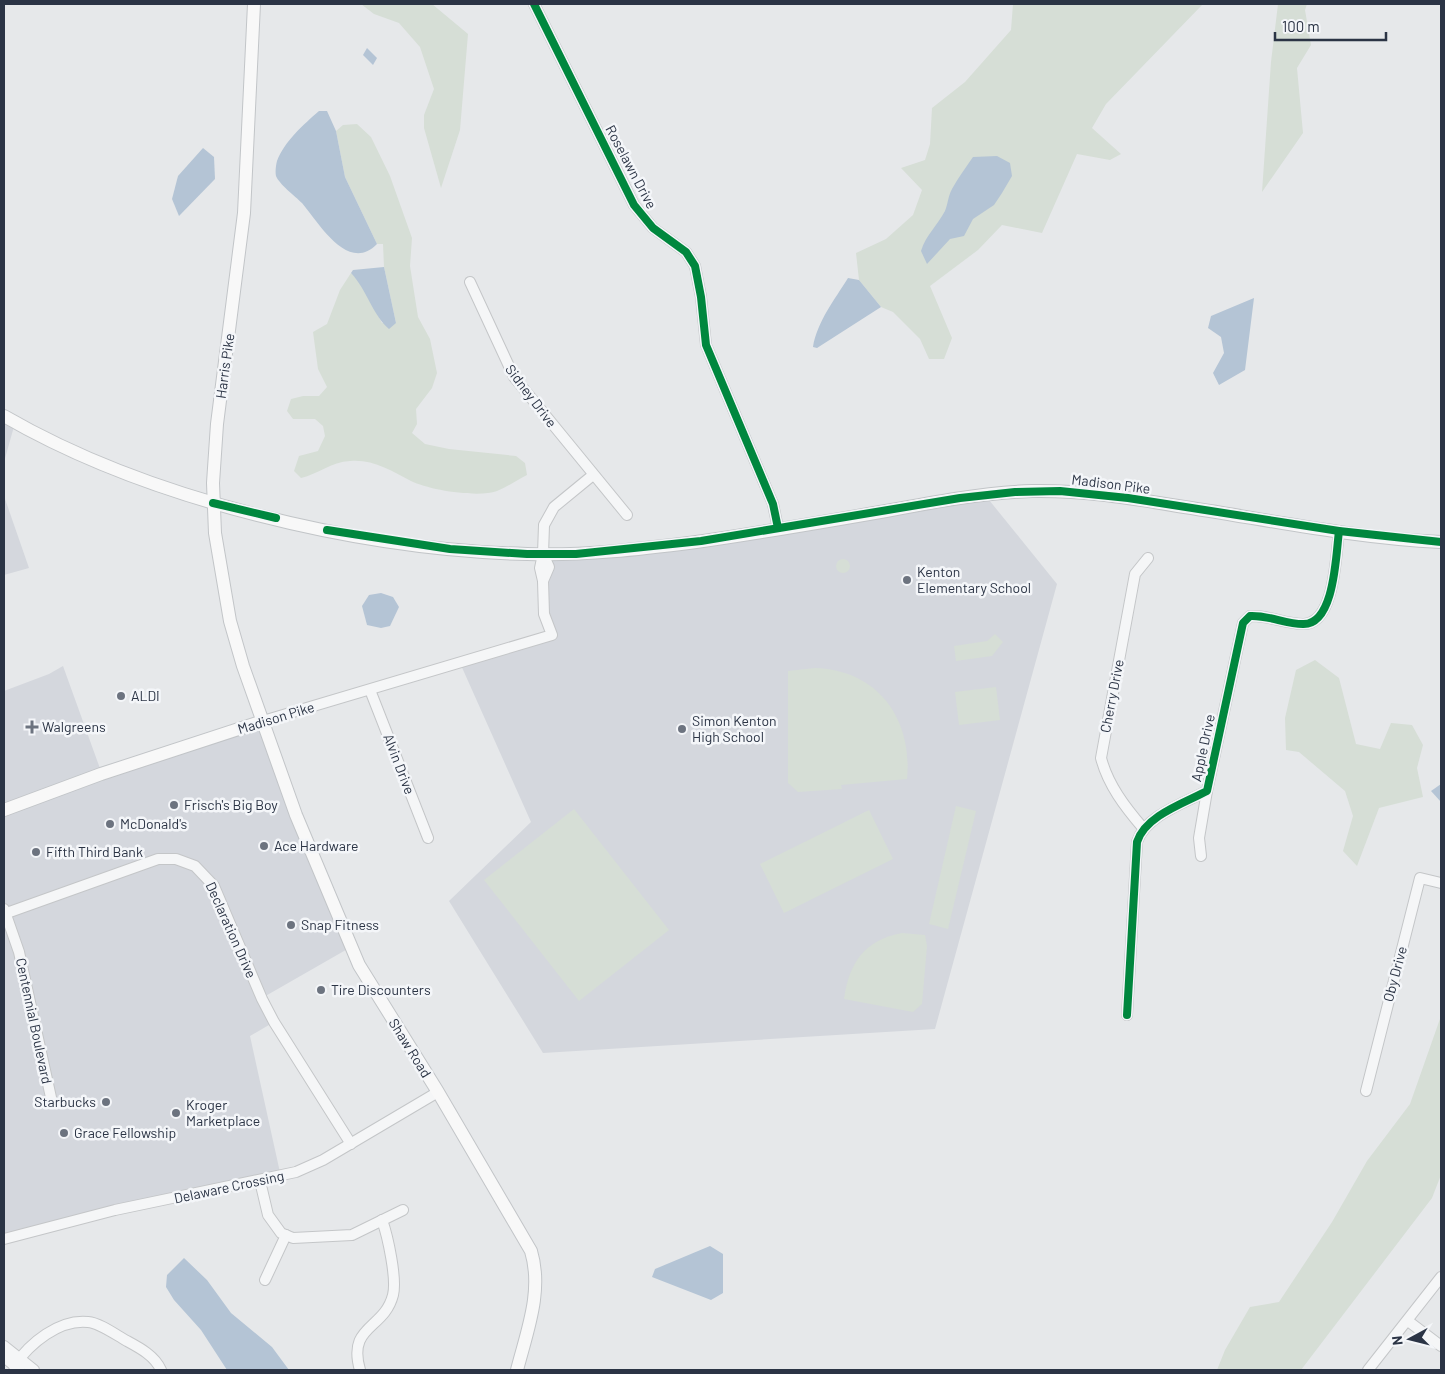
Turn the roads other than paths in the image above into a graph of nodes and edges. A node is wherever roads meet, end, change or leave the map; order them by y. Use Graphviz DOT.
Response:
graph roads {
  1 [pos="254,4"];
  2 [pos="534,4"];
  3 [pos="470,282"];
  4 [pos="4,416"];
  5 [pos="593,476"];
  6 [pos="213,503"];
  7 [pos="627,515"];
  8 [pos="778,528"];
  9 [pos="1339,531"];
  10 [pos="1441,542"];
  11 [pos="543,554"];
  12 [pos="1148,558"];
  13 [pos="370,690"];
  14 [pos="264,721"];
  15 [pos="1207,791"];
  16 [pos="4,810"];
  17 [pos="1142,828"];
  18 [pos="428,838"];
  19 [pos="1200,856"];
  20 [pos="1441,883"];
  21 [pos="4,911"];
  22 [pos="1128,1015"];
  23 [pos="1366,1091"];
  24 [pos="438,1092"];
  25 [pos="52,1102"];
  26 [pos="351,1144"];
  27 [pos="260,1181"];
  28 [pos="403,1210"];
  29 [pos="382,1220"];
  30 [pos="286,1235"];
  31 [pos="4,1238"];
  32 [pos="1441,1277"];
  33 [pos="265,1280"];
  34 [pos="1408,1321"];
  35 [pos="4,1346"];
  36 [pos="1441,1346"];
  37 [pos="4,1357"];
  38 [pos="18,1365"];
  39 [pos="34,1370"];
  40 [pos="162,1370"];
  41 [pos="360,1370"];
  42 [pos="517,1370"];
  43 [pos="1368,1370"];
  1 -- 6 [label="main road, Harris Pike"];
  2 -- 8 [label="street, Roselawn Drive"];
  3 -- 5 [label="street, Sidney Drive"];
  4 -- 6 [label="main road, Madison Pike"];
  5 -- 7 [label="street, Sidney Drive"];
  5 -- 11 [label="street"];
  6 -- 11 [label="main road, Madison Pike"];
  6 -- 14 [label="main road, Harris Pike"];
  8 -- 9 [label="main road, Madison Pike"];
  8 -- 11 [label="main road, Madison Pike"];
  9 -- 10 [label="main road, Madison Pike"];
  9 -- 15 [label="street, Apple Drive"];
  11 -- 13 [label="street, Madison Pike"];
  12 -- 17 [label="street, Cherry Drive"];
  13 -- 14 [label="street, Madison Pike"];
  13 -- 18 [label="street, Alvin Drive"];
  14 -- 16 [label="main road, Madison Pike"];
  14 -- 24 [label="main road, Shaw Road"];
  15 -- 17 [label="street, Apple Drive"];
  15 -- 19 [label="street"];
  17 -- 22 [label="street"];
  20 -- 23 [label="street, Oby Drive"];
  21 -- 25 [label="street, Centennial Boulevard"];
  21 -- 26 [label="street, Declaration Drive"];
  24 -- 26 [label="street, Delaware Crossing"];
  24 -- 42 [label="main road, Shaw Road"];
  26 -- 27 [label="street, Delaware Crossing"];
  27 -- 30 [label="street"];
  27 -- 31 [label="street, Delaware Crossing"];
  28 -- 29 [label="street"];
  29 -- 30 [label="street"];
  29 -- 41 [label="street"];
  30 -- 33 [label="street"];
  32 -- 34 [label="street"];
  34 -- 36 [label="street"];
  34 -- 43 [label="street"];
  35 -- 38 [label="street"];
  37 -- 38 [label="street"];
  38 -- 39 [label="street"];
  38 -- 40 [label="street"];
}
